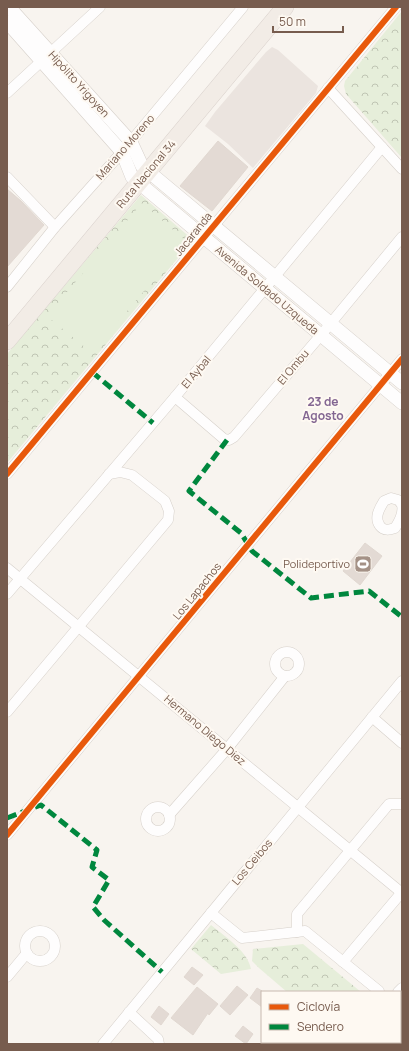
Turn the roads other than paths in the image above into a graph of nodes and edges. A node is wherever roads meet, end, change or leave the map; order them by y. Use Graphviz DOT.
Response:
graph roads {
  1 [pos="9,7"];
  2 [pos="100,7"];
  3 [pos="243,7"];
  4 [pos="274,7"];
  5 [pos="285,7"];
  6 [pos="396,7"];
  7 [pos="7,22"];
  8 [pos="46,57"];
  9 [pos="328,88"];
  10 [pos="7,92"];
  11 [pos="131,142"];
  12 [pos="382,147"];
  13 [pos="122,152"];
  14 [pos="402,169"];
  15 [pos="140,174"];
  16 [pos="7,177"];
  17 [pos="213,226"];
  18 [pos="55,227"];
  19 [pos="402,237"];
  20 [pos="204,238"];
  21 [pos="274,276"];
  22 [pos="7,287"];
  23 [pos="265,289"];
  24 [pos="330,323"];
  25 [pos="7,326"];
  26 [pos="320,335"];
  27 [pos="7,341"];
  28 [pos="402,359"];
  29 [pos="390,373"];
  30 [pos="402,383"];
  31 [pos="380,385"];
  32 [pos="175,397"];
  33 [pos="402,403"];
  34 [pos="7,474"];
  35 [pos="109,474"];
  36 [pos="7,568"];
  37 [pos="20,579"];
  38 [pos="7,594"];
  39 [pos="79,627"];
  40 [pos="139,676"];
  41 [pos="285,676"];
  42 [pos="402,681"];
  43 [pos="7,712"];
  44 [pos="372,717"];
  45 [pos="402,743"];
  46 [pos="227,749"];
  47 [pos="402,804"];
  48 [pos="298,807"];
  49 [pos="169,815"];
  50 [pos="7,835"];
  51 [pos="350,851"];
  52 [pos="402,893"];
  53 [pos="211,913"];
  54 [pos="297,932"];
  55 [pos="27,953"];
  56 [pos="343,962"];
  57 [pos="7,977"];
  58 [pos="379,991"];
  59 [pos="129,1012"];
  60 [pos="103,1044"];
  61 [pos="159,1044"];
  1 -- 8 [label="street, Hipólito Yrigoyen"];
  2 -- 8 [label="street"];
  3 -- 11 [label="street, Mariano Moreno"];
  4 -- 15 [label="highway, Ruta Nacional 34"];
  5 -- 15 [label="highway, Ruta Nacional 34"];
  6 -- 9 [label="street, Jacaranda"];
  7 -- 8 [label="street, Hipólito Yrigoyen"];
  8 -- 10 [label="street"];
  8 -- 11 [label="street, Hipólito Yrigoyen"];
  8 -- 13 [label="street, Hipólito Yrigoyen"];
  9 -- 12 [label="street"];
  9 -- 17 [label="street, Jacaranda"];
  11 -- 13 [label="street, Mariano Moreno"];
  11 -- 15 [label="street, Hipólito Yrigoyen"];
  12 -- 14 [label="street"];
  12 -- 21 [label="street, El Aybal"];
  13 -- 15 [label="street, Hipólito Yrigoyen"];
  13 -- 18 [label="street, Mariano Moreno"];
  15 -- 17 [label="street, Avenida Soldado Uzqueda"];
  15 -- 20 [label="street, Avenida Soldado Uzqueda"];
  15 -- 25 [label="highway, Ruta Nacional 34"];
  15 -- 27 [label="highway, Ruta Nacional 34"];
  16 -- 18 [label="street"];
  17 -- 20 [label="street, Jacaranda"];
  17 -- 21 [label="street, Avenida Soldado Uzqueda"];
  18 -- 22 [label="street, Mariano Moreno"];
  19 -- 24 [label="street, El Ombu"];
  20 -- 23 [label="street, Avenida Soldado Uzqueda"];
  20 -- 34 [label="street, Jacaranda"];
  21 -- 23 [label="street, El Aybal"];
  21 -- 24 [label="street, Avenida Soldado Uzqueda"];
  23 -- 26 [label="street, Avenida Soldado Uzqueda"];
  23 -- 32 [label="street, El Aybal"];
  24 -- 26 [label="street, El Ombu"];
  24 -- 29 [label="street, Avenida Soldado Uzqueda"];
  26 -- 31 [label="street, Avenida Soldado Uzqueda"];
  26 -- 32 [label="street, El Ombu"];
  28 -- 29 [label="street, Los Lapachos"];
  29 -- 30 [label="street, Avenida Soldado Uzqueda"];
  29 -- 31 [label="street, Los Lapachos"];
  31 -- 33 [label="street, Avenida Soldado Uzqueda"];
  31 -- 40 [label="street, Los Lapachos"];
  32 -- 35 [label="street, El Aybal"];
  35 -- 37 [label="street, El Aybal"];
  35 -- 39 [label="street"];
  36 -- 37 [label="street, Hermano Diego Diez"];
  37 -- 38 [label="street, El Aybal"];
  37 -- 39 [label="street, Hermano Diego Diez"];
  39 -- 40 [label="street, Hermano Diego Diez"];
  39 -- 43 [label="street"];
  40 -- 46 [label="street, Hermano Diego Diez"];
  40 -- 50 [label="street, Los Lapachos"];
  41 -- 46 [label="street"];
  42 -- 44 [label="street, Los Ceibos"];
  44 -- 45 [label="street"];
  44 -- 48 [label="street, Los Ceibos"];
  46 -- 48 [label="street, Hermano Diego Diez"];
  46 -- 49 [label="street"];
  47 -- 51 [label="street"];
  48 -- 51 [label="street, Hermano Diego Diez"];
  48 -- 53 [label="street, Los Ceibos"];
  51 -- 52 [label="street, Hermano Diego Diez"];
  51 -- 54 [label="street"];
  52 -- 56 [label="street"];
  53 -- 54 [label="street"];
  53 -- 59 [label="street, Los Ceibos"];
  54 -- 56 [label="street"];
  55 -- 57 [label="street"];
  56 -- 58 [label="street"];
  59 -- 60 [label="street, Los Ceibos"];
  59 -- 61 [label="street"];
}
